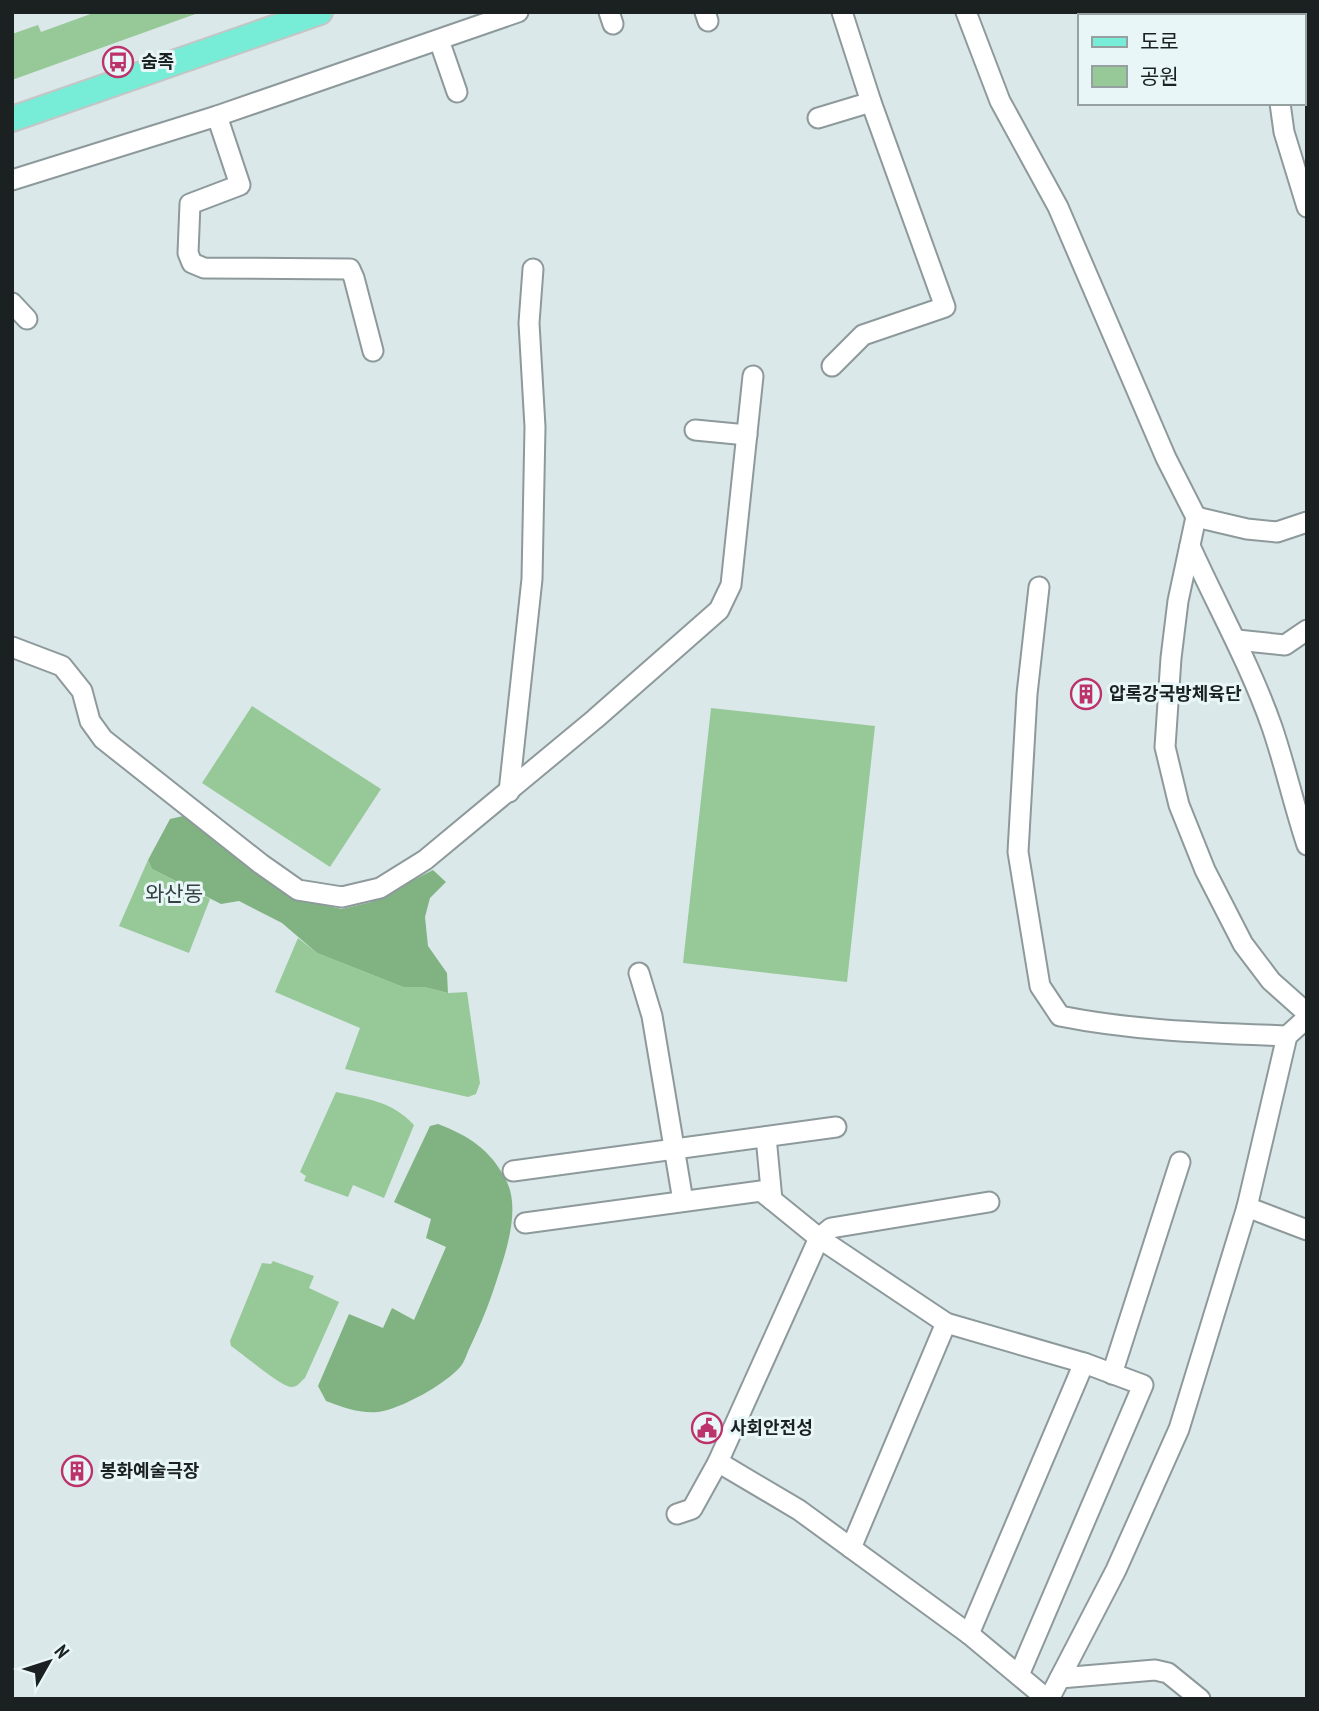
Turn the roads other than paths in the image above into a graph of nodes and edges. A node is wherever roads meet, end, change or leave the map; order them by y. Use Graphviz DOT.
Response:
graph roads {
  1 [pos="320,12"];
  2 [pos="518,12"];
  3 [pos="842,12"];
  4 [pos="972,16"];
  5 [pos="439,40"];
  6 [pos="457,92"];
  7 [pos="871,102"];
  8 [pos="1280,105"];
  9 [pos="217,116"];
  10 [pos="817,118"];
  11 [pos="12,119"];
  12 [pos="12,180"];
  13 [pos="1307,207"];
  14 [pos="533,269"];
  15 [pos="12,303"];
  16 [pos="27,319"];
  17 [pos="373,351"];
  18 [pos="832,366"];
  19 [pos="753,376"];
  20 [pos="695,430"];
  21 [pos="747,435"];
  22 [pos="1196,517"];
  23 [pos="1307,522"];
  24 [pos="1189,546"];
  25 [pos="1039,587"];
  26 [pos="1307,630"];
  27 [pos="1237,640"];
  28 [pos="12,647"];
  29 [pos="509,792"];
  30 [pos="1307,845"];
  31 [pos="639,973"];
  32 [pos="1307,1015"];
  33 [pos="1287,1036"];
  34 [pos="836,1127"];
  35 [pos="766,1137"];
  36 [pos="675,1150"];
  37 [pos="1181,1162"];
  38 [pos="513,1171"];
  39 [pos="772,1200"];
  40 [pos="684,1202"];
  41 [pos="989,1202"];
  42 [pos="1247,1208"];
  43 [pos="525,1223"];
  44 [pos="1307,1230"];
  45 [pos="819,1238"];
  46 [pos="946,1322"];
  47 [pos="1084,1363"];
  48 [pos="1112,1374"];
  49 [pos="718,1461"];
  50 [pos="677,1514"];
  51 [pos="851,1548"];
  52 [pos="970,1634"];
  53 [pos="1019,1675"];
  54 [pos="1060,1678"];
  55 [pos="1048,1699"];
  56 [pos="1200,1699"];
  1 -- 11 [label="main road"];
  2 -- 5 [label="street"];
  3 -- 7 [label="street"];
  4 -- 22 [label="street"];
  5 -- 6 [label="street"];
  5 -- 9 [label="street"];
  7 -- 10 [label="street"];
  7 -- 18 [label="street"];
  8 -- 13 [label="street"];
  9 -- 12 [label="street"];
  9 -- 17 [label="street"];
  14 -- 29 [label="street"];
  15 -- 16 [label="street"];
  19 -- 21 [label="street"];
  20 -- 21 [label="street"];
  21 -- 29 [label="street"];
  22 -- 23 [label="street"];
  22 -- 24 [label="street"];
  24 -- 27 [label="street"];
  24 -- 32 [label="street"];
  25 -- 33 [label="street"];
  26 -- 27 [label="street"];
  27 -- 30 [label="street"];
  28 -- 29 [label="street"];
  31 -- 36 [label="street"];
  32 -- 33 [label="street"];
  33 -- 42 [label="street"];
  34 -- 35 [label="street"];
  35 -- 36 [label="street"];
  35 -- 39 [label="street"];
  36 -- 38 [label="street"];
  36 -- 40 [label="street"];
  37 -- 48 [label="street"];
  39 -- 40 [label="street"];
  39 -- 45 [label="street"];
  40 -- 43 [label="street"];
  41 -- 45 [label="street"];
  42 -- 44 [label="street"];
  42 -- 54 [label="street"];
  45 -- 46 [label="street"];
  45 -- 49 [label="street"];
  46 -- 47 [label="street"];
  46 -- 51 [label="street"];
  47 -- 48 [label="street"];
  47 -- 52 [label="street"];
  48 -- 53 [label="street"];
  49 -- 50 [label="street"];
  49 -- 51 [label="street"];
  51 -- 52 [label="street"];
  52 -- 53 [label="street"];
  53 -- 55 [label="street"];
  54 -- 55 [label="street"];
  54 -- 56 [label="street"];
}
